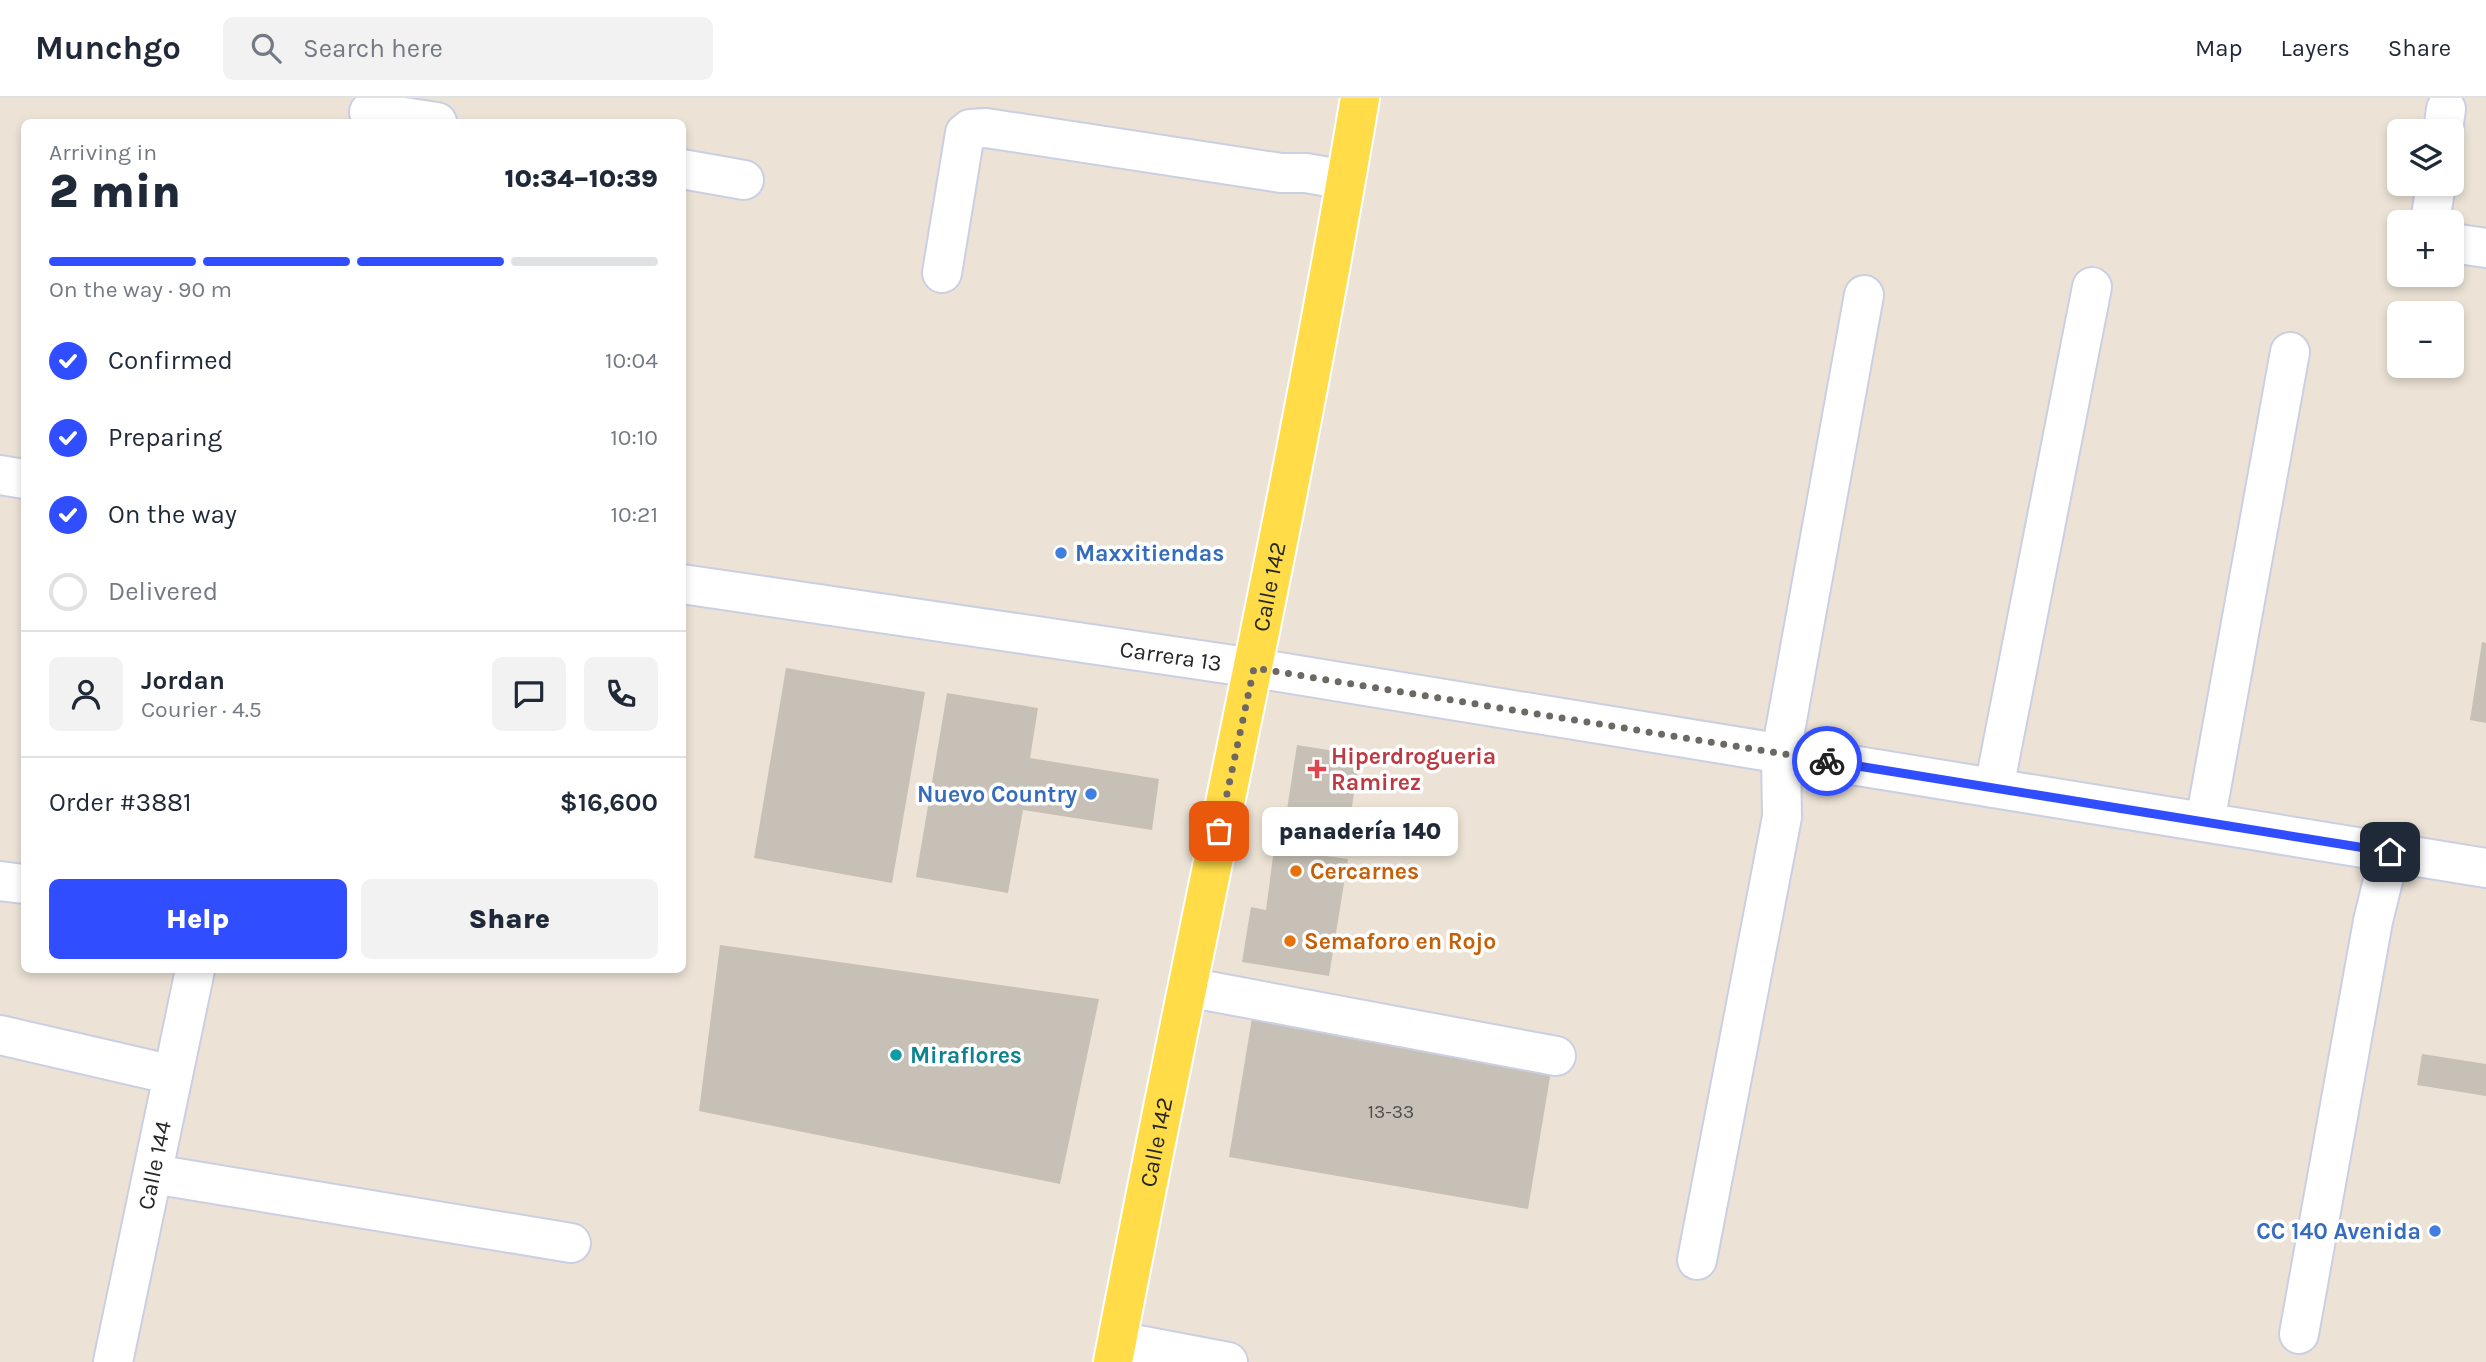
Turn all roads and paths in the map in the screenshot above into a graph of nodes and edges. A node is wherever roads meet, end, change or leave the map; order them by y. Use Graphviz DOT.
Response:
graph roads {
  1 [pos="1360,98"];
  2 [pos="370,111"];
  3 [pos="419,119"];
  4 [pos="686,170"];
  5 [pos="744,180"];
  6 [pos="1346,180"];
  7 [pos="2464,245"];
  8 [pos="2486,248"];
  9 [pos="942,273"];
  10 [pos="2092,287"];
  11 [pos="1864,295"];
  12 [pos="2290,352"];
  13 [pos="0,475"];
  14 [pos="21,478"];
  15 [pos="686,585"];
  16 [pos="1254,668"];
  17 [pos="1781,754"];
  18 [pos="1994,788"];
  19 [pos="2206,822"];
  20 [pos="2390,852"];
  21 [pos="2486,868"];
  22 [pos="0,881"];
  23 [pos="21,884"];
  24 [pos="194,973"];
  25 [pos="1187,987"];
  26 [pos="0,1035"];
  27 [pos="1556,1056"];
  28 [pos="173,1075"];
  29 [pos="153,1174"];
  30 [pos="571,1243"];
  31 [pos="1697,1260"];
  32 [pos="2299,1334"];
  33 [pos="1115,1352"];
  34 [pos="113,1362"];
  35 [pos="1228,1362"];
  1 -- 6 [label="main road, Calle 142"];
  2 -- 3 [label="street"];
  4 -- 5 [label="street"];
  6 -- 9 [label="street"];
  6 -- 16 [label="main road, Calle 142"];
  7 -- 8 [label="street"];
  10 -- 18 [label="street"];
  11 -- 17 [label="street"];
  12 -- 19 [label="street"];
  13 -- 14 [label="street"];
  15 -- 16 [label="street, Carrera 13"];
  16 -- 17 [label="street, Carrera 13"];
  16 -- 25 [label="main road, Calle 142"];
  17 -- 18 [label="street, Carrera 13"];
  17 -- 31 [label="street"];
  18 -- 19 [label="street, Carrera 13"];
  19 -- 20 [label="street, Carrera 13"];
  20 -- 21 [label="street, Carrera 13"];
  20 -- 32 [label="street"];
  22 -- 23 [label="street"];
  24 -- 28 [label="street, Calle 144"];
  25 -- 27 [label="street"];
  25 -- 33 [label="main road, Calle 142"];
  26 -- 28 [label="street"];
  28 -- 29 [label="street, Calle 144"];
  29 -- 30 [label="street"];
  29 -- 34 [label="street, Calle 144"];
  33 -- 35 [label="street"];
}
